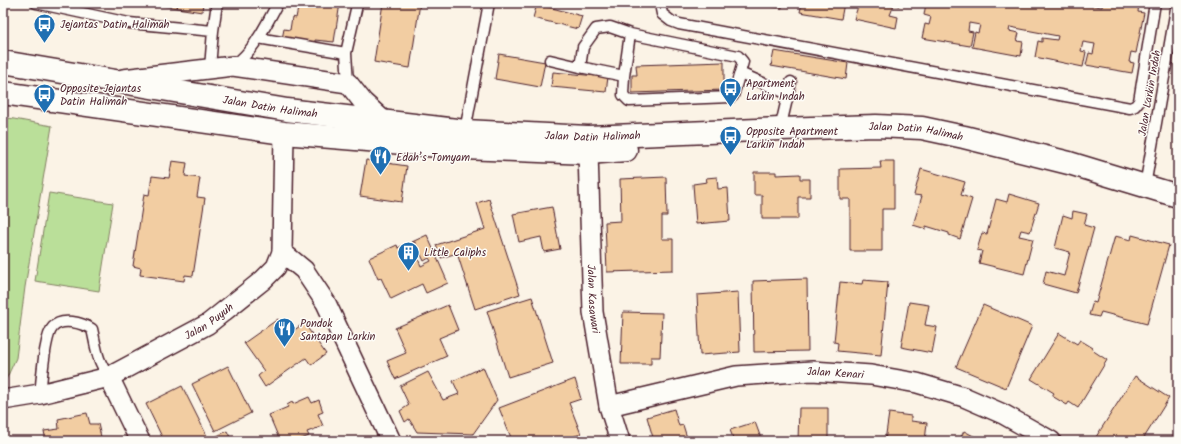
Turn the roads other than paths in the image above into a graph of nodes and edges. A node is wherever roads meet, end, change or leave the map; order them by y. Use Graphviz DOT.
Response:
graph roads {
  1 [pos="36,3"];
  2 [pos="217,3"];
  3 [pos="278,3"];
  4 [pos="356,3"];
  5 [pos="489,3"];
  6 [pos="663,3"];
  7 [pos="1155,3"];
  8 [pos="1177,3"];
  9 [pos="212,31"];
  10 [pos="630,34"];
  11 [pos="258,38"];
  12 [pos="346,53"];
  13 [pos="550,60"];
  14 [pos="3,62"];
  15 [pos="233,66"];
  16 [pos="580,67"];
  17 [pos="210,68"];
  18 [pos="740,73"];
  19 [pos="624,76"];
  20 [pos="110,81"];
  21 [pos="791,82"];
  22 [pos="348,83"];
  23 [pos="3,93"];
  24 [pos="788,94"];
  25 [pos="385,122"];
  26 [pos="780,129"];
  27 [pos="465,131"];
  28 [pos="284,132"];
  29 [pos="588,153"];
  30 [pos="1146,186"];
  31 [pos="1177,197"];
  32 [pos="282,252"];
  33 [pos="109,377"];
  34 [pos="40,394"];
  35 [pos="3,400"];
  36 [pos="609,406"];
  37 [pos="140,441"];
  38 [pos="391,441"];
  39 [pos="620,441"];
  40 [pos="1052,441"];
  1 -- 9 [label="lane"];
  2 -- 9 [label="lane"];
  3 -- 11 [label="lane"];
  4 -- 12 [label="lane"];
  5 -- 27 [label="lane"];
  6 -- 7 [label="lane"];
  8 -- 30 [label="lane, Jalan Larkin Indah"];
  9 -- 17 [label="lane"];
  10 -- 16 [label="lane"];
  10 -- 18 [label="lane"];
  10 -- 19 [label="lane"];
  11 -- 12 [label="lane"];
  11 -- 15 [label="lane"];
  12 -- 22 [label="lane"];
  13 -- 16 [label="lane"];
  14 -- 20 [label="main road, Jalan Datin Halimah"];
  15 -- 17 [label="street"];
  15 -- 22 [label="street"];
  16 -- 19 [label="lane"];
  17 -- 20 [label="street"];
  18 -- 19 [label="lane"];
  18 -- 24 [label="lane"];
  20 -- 25 [label="main road, Jalan Datin Halimah"];
  21 -- 24 [label="lane"];
  22 -- 25 [label="street"];
  23 -- 28 [label="main road, Jalan Datin Halimah"];
  24 -- 26 [label="lane"];
  25 -- 27 [label="main road, Jalan Datin Halimah"];
  26 -- 27 [label="main road, Jalan Datin Halimah"];
  26 -- 30 [label="main road, Jalan Datin Halimah"];
  28 -- 29 [label="main road, Jalan Datin Halimah"];
  28 -- 32 [label="street, Jalan Puyuh"];
  29 -- 31 [label="main road, Jalan Datin Halimah"];
  29 -- 36 [label="street, Jalan Kasawari"];
  30 -- 31 [label="main road, Jalan Datin Halimah"];
  32 -- 33 [label="street, Jalan Puyuh"];
  32 -- 38 [label="street"];
  33 -- 34 [label="street, Jalan Puyuh"];
  33 -- 34 [label="lane"];
  33 -- 37 [label="street"];
  34 -- 35 [label="street, Jalan Puyuh"];
  36 -- 39 [label="street, Jalan Kasawari"];
  36 -- 40 [label="street, Jalan Kenari"];
}
